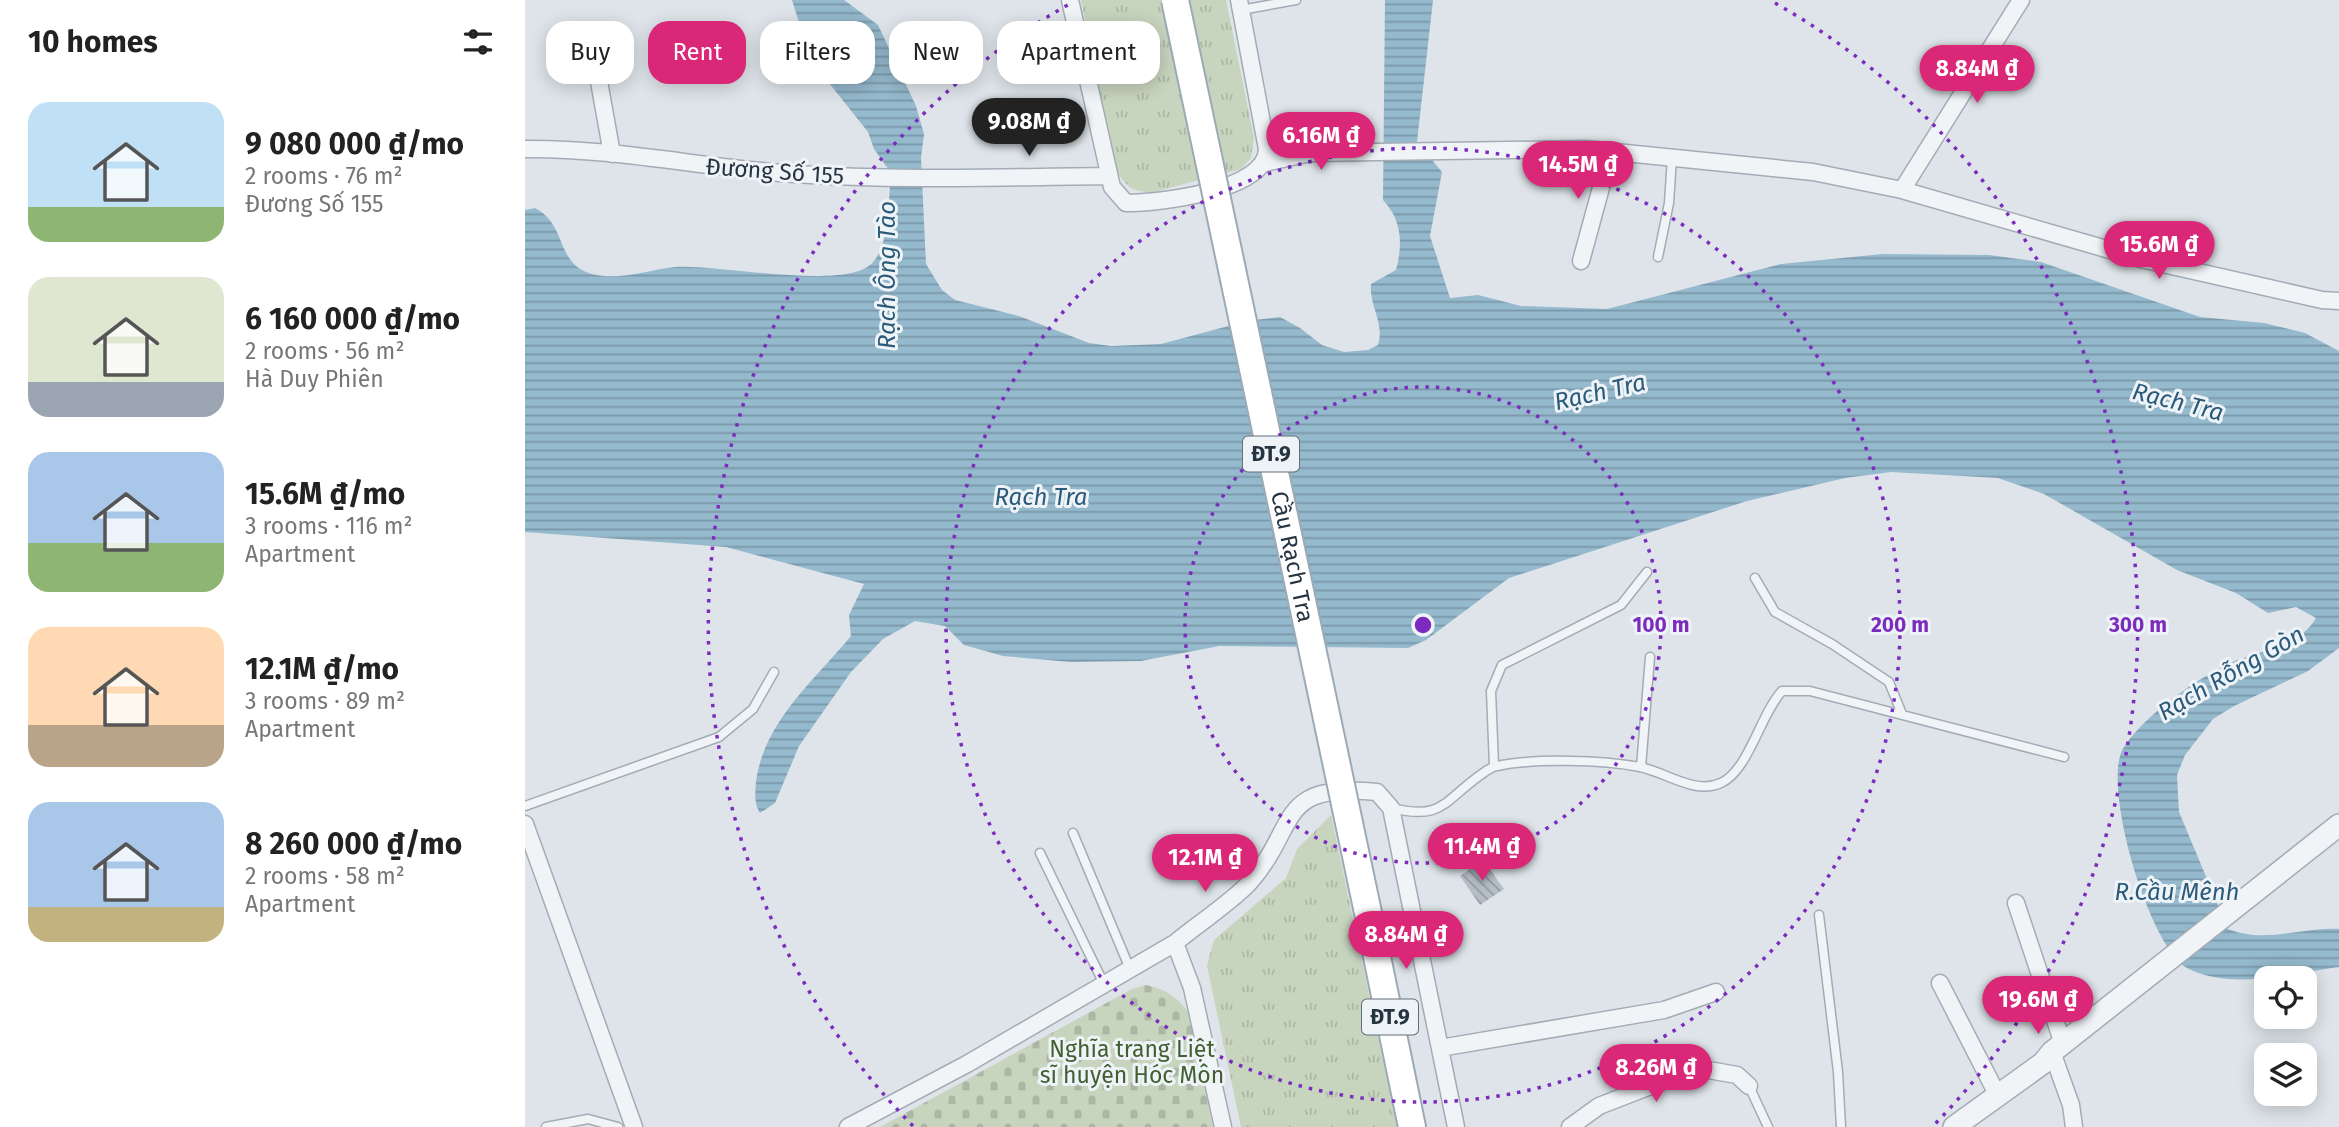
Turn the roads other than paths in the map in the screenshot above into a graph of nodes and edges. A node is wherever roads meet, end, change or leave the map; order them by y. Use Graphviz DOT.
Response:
graph roads {
  1 [pos="1070,0"];
  2 [pos="1175,0"];
  3 [pos="1296,0"];
  4 [pos="2021,0"];
  5 [pos="1240,5"];
  6 [pos="599,84"];
  7 [pos="525,149"];
  8 [pos="1611,151"];
  9 [pos="612,154"];
  10 [pos="1672,158"];
  11 [pos="1265,163"];
  12 [pos="1109,176"];
  13 [pos="1902,190"];
  14 [pos="1658,257"];
  15 [pos="1581,261"];
  16 [pos="2339,301"];
  17 [pos="1647,572"];
  18 [pos="1755,578"];
  19 [pos="1650,657"];
  20 [pos="774,671"];
  21 [pos="1902,714"];
  22 [pos="2064,757"];
  23 [pos="1493,766"];
  24 [pos="1640,767"];
  25 [pos="525,806"];
  26 [pos="1391,808"];
  27 [pos="525,824"];
  28 [pos="2339,825"];
  29 [pos="1073,833"];
  30 [pos="1040,853"];
  31 [pos="2016,902"];
  32 [pos="1819,915"];
  33 [pos="1175,943"];
  34 [pos="1130,969"];
  35 [pos="1104,984"];
  36 [pos="1940,984"];
  37 [pos="1716,992"];
  38 [pos="1440,1048"];
  39 [pos="2057,1048"];
  40 [pos="1749,1086"];
  41 [pos="1998,1096"];
  42 [pos="546,1127"];
  43 [pos="618,1127"];
  44 [pos="634,1127"];
  45 [pos="848,1127"];
  46 [pos="1223,1127"];
  47 [pos="1412,1127"];
  48 [pos="1456,1127"];
  49 [pos="1570,1127"];
  50 [pos="1768,1127"];
  51 [pos="1841,1127"];
  52 [pos="1954,1127"];
  53 [pos="2074,1127"];
  1 -- 12 [label="street"];
  2 -- 47 [label="main road, Cầu Rạch Tra / ĐT.9, bridge"];
  3 -- 5 [label="lane"];
  4 -- 13 [label="street"];
  5 -- 11 [label="street"];
  6 -- 9 [label="street"];
  7 -- 9 [label="street, Đương Số 155"];
  8 -- 10 [label="street"];
  8 -- 11 [label="street"];
  8 -- 15 [label="street"];
  9 -- 12 [label="street, Đương Số 155"];
  10 -- 13 [label="street"];
  10 -- 14 [label="lane"];
  11 -- 12 [label="street"];
  13 -- 16 [label="street"];
  17 -- 23 [label="lane"];
  18 -- 21 [label="lane"];
  19 -- 24 [label="lane"];
  20 -- 25 [label="lane"];
  21 -- 22 [label="lane"];
  21 -- 24 [label="lane"];
  23 -- 24 [label="lane"];
  23 -- 26 [label="lane"];
  26 -- 33 [label="street"];
  26 -- 38 [label="street"];
  27 -- 44 [label="street"];
  28 -- 39 [label="street"];
  29 -- 34 [label="lane"];
  30 -- 35 [label="lane"];
  31 -- 39 [label="street"];
  32 -- 51 [label="lane"];
  33 -- 34 [label="street"];
  33 -- 46 [label="street"];
  34 -- 35 [label="street"];
  35 -- 45 [label="street"];
  36 -- 41 [label="street"];
  37 -- 38 [label="street"];
  38 -- 48 [label="street"];
  39 -- 41 [label="street"];
  39 -- 53 [label="street"];
  40 -- 49 [label="street"];
  40 -- 50 [label="lane"];
  41 -- 52 [label="street"];
  42 -- 43 [label="lane"];
}
